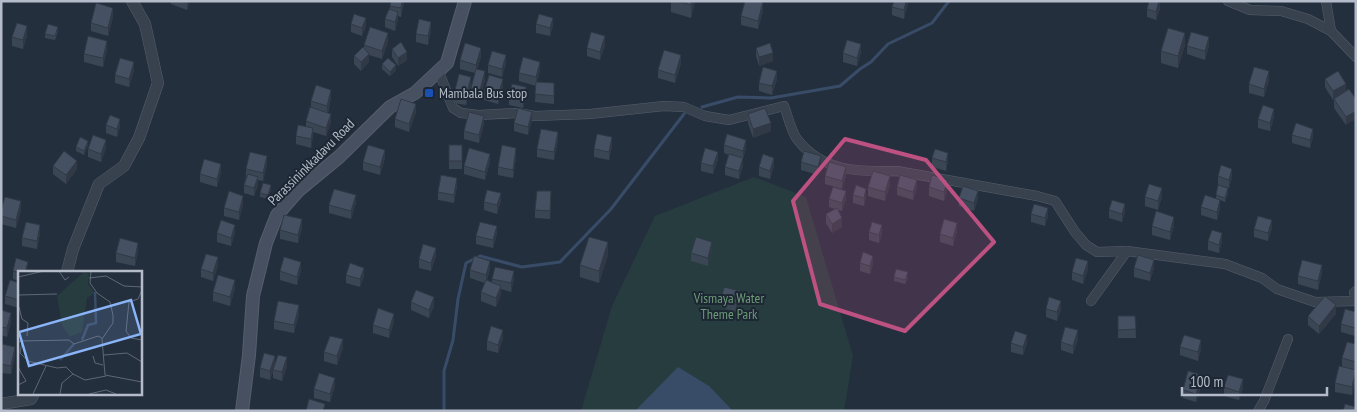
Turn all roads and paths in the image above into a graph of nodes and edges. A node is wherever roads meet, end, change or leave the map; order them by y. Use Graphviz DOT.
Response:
graph roads {
  1 [pos="132,1"];
  2 [pos="465,1"];
  3 [pos="1228,1"];
  4 [pos="1326,1"];
  5 [pos="1332,31"];
  6 [pos="1356,57"];
  7 [pos="439,72"];
  8 [pos="1127,251"];
  9 [pos="67,271"];
  10 [pos="1356,290"];
  11 [pos="1356,299"];
  12 [pos="1091,302"];
  13 [pos="1288,339"];
  14 [pos="33,394"];
  15 [pos="1,404"];
  16 [pos="242,411"];
  17 [pos="1258,411"];
  1 -- 9 [label="street"];
  2 -- 7 [label="main road, Parassininkkadavu Road"];
  3 -- 5 [label="street"];
  4 -- 5 [label="street"];
  5 -- 6 [label="street"];
  7 -- 8 [label="street"];
  7 -- 16 [label="main road, Parassininkkadavu Road"];
  8 -- 11 [label="street"];
  8 -- 12 [label="street"];
  10 -- 11 [label="street"];
  13 -- 17 [label="street"];
  14 -- 15 [label="street"];
}
